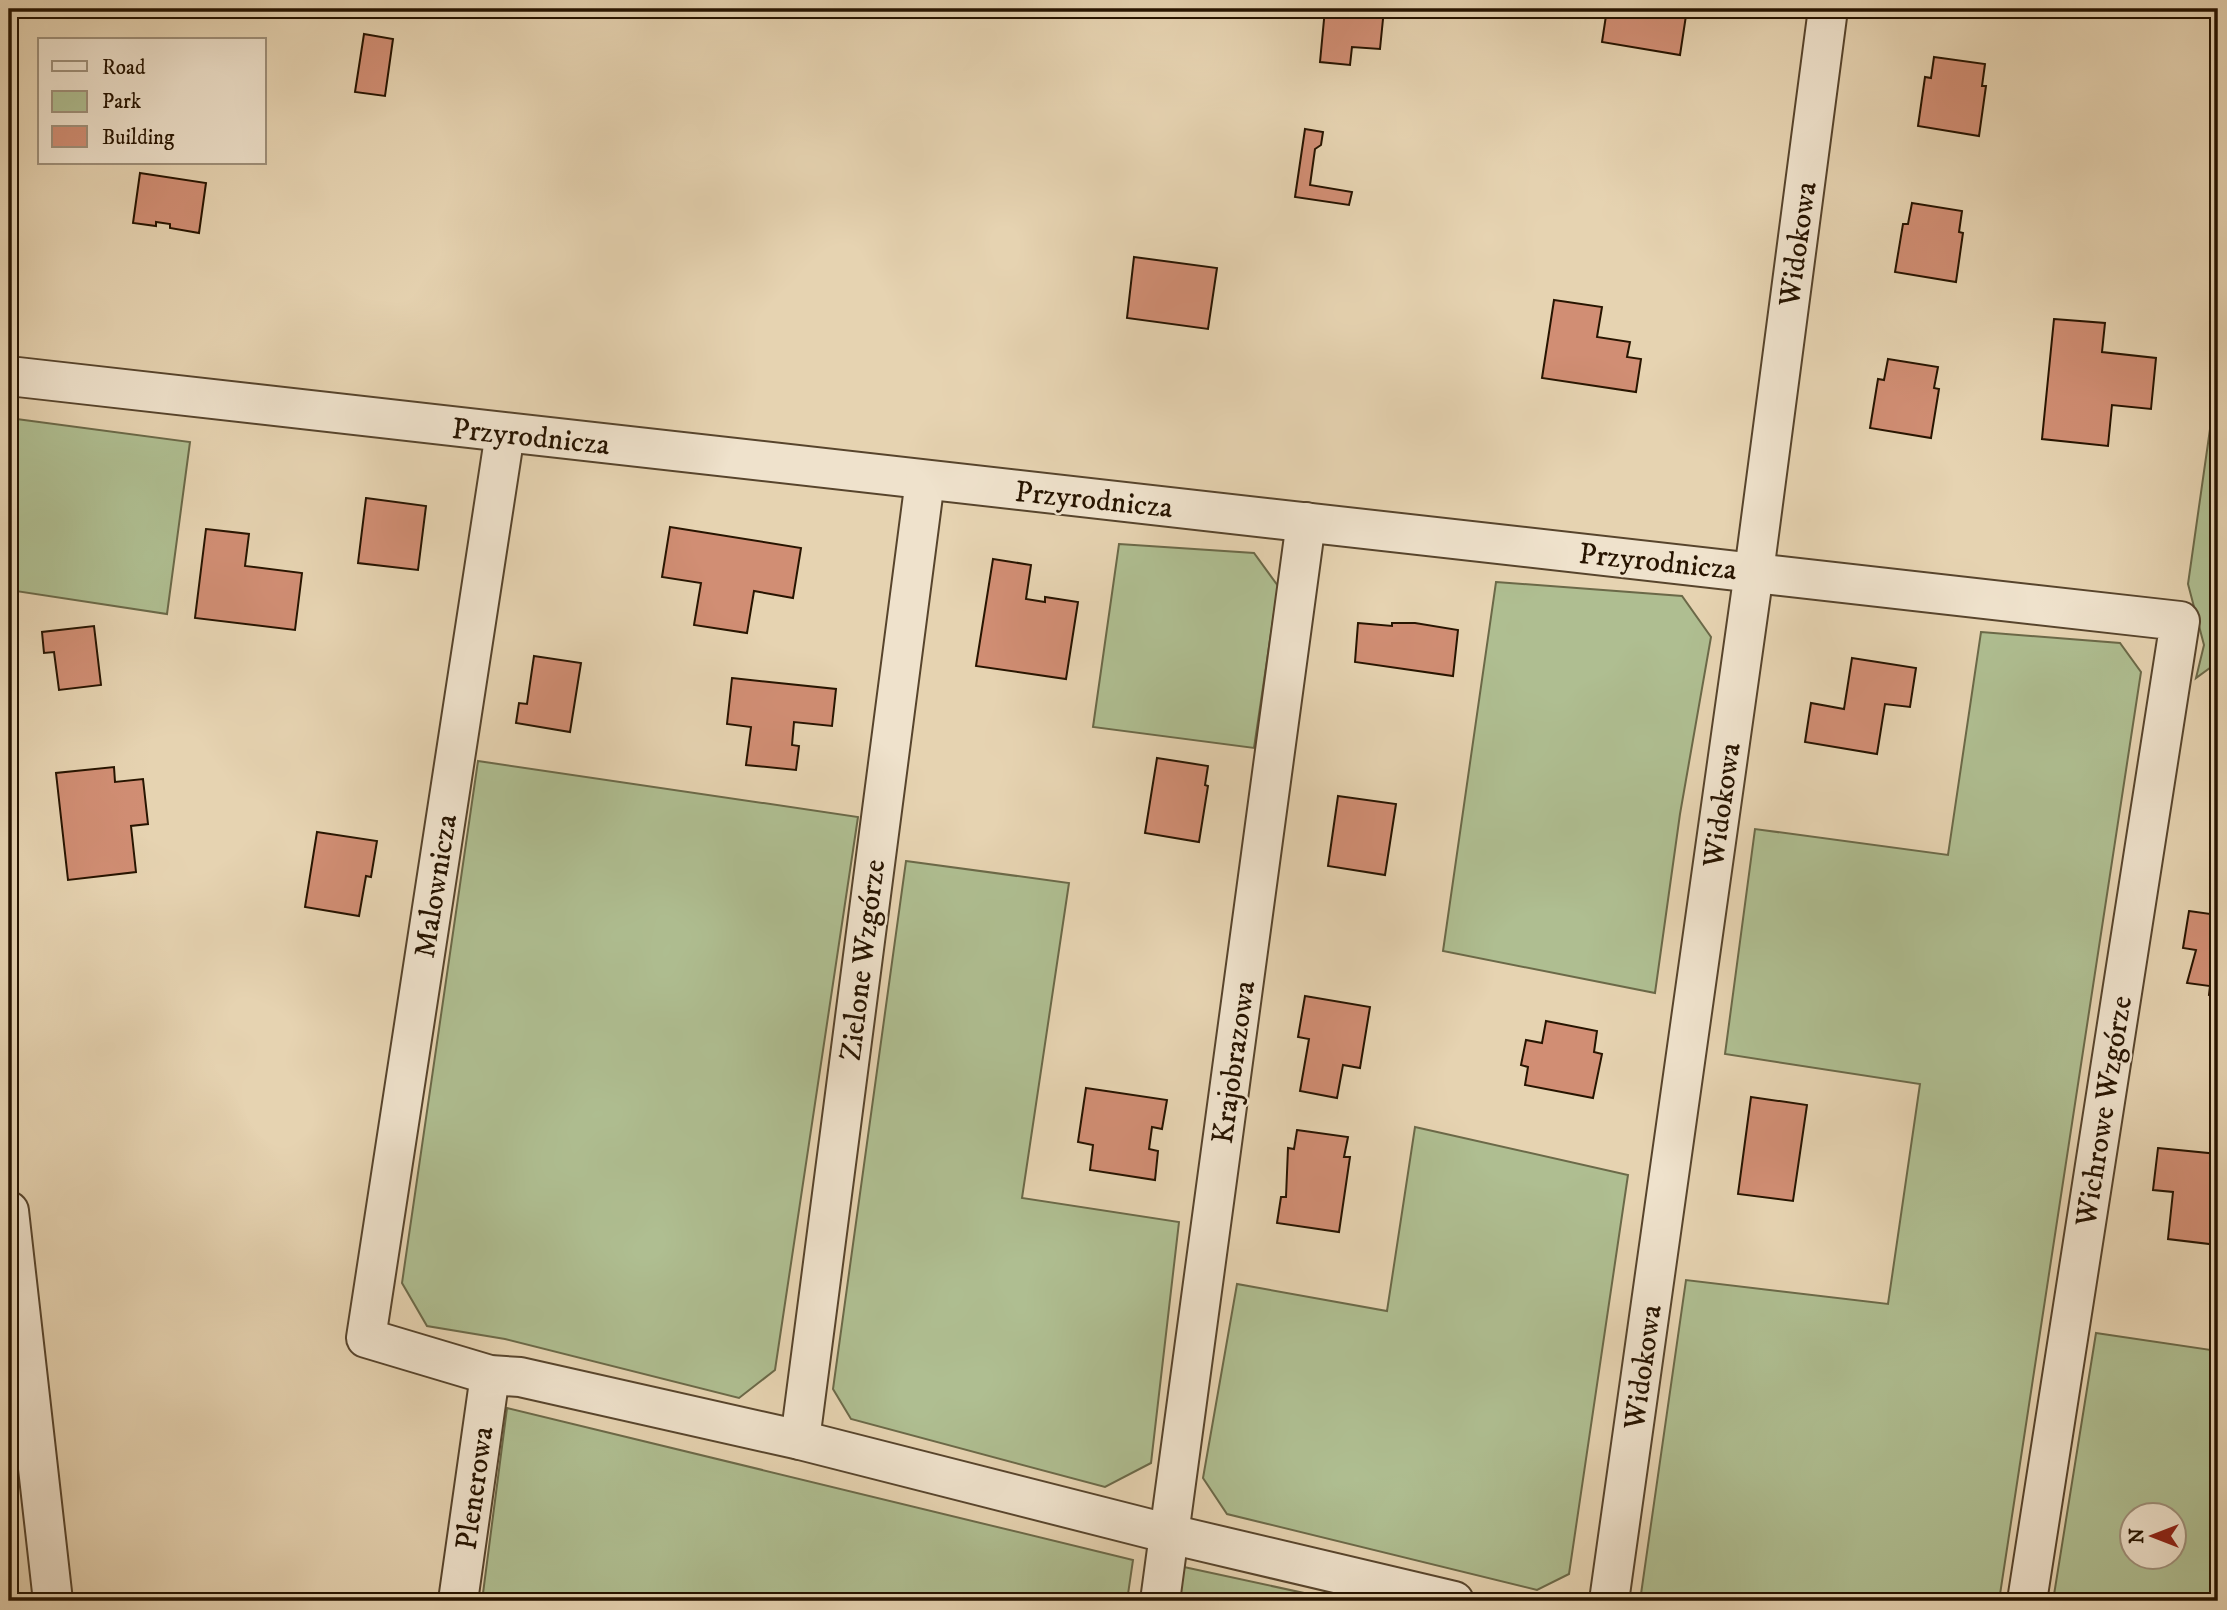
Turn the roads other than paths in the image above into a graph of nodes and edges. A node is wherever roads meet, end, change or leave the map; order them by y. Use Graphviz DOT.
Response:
graph roads {
  1 [pos="1828,9"];
  2 [pos="9,376"];
  3 [pos="505,433"];
  4 [pos="925,480"];
  5 [pos="1306,522"];
  6 [pos="1754,572"];
  7 [pos="2180,621"];
  8 [pos="9,1211"];
  9 [pos="490,1376"];
  10 [pos="800,1440"];
  11 [pos="1170,1534"];
  12 [pos="53,1601"];
  13 [pos="458,1601"];
  14 [pos="1160,1601"];
  15 [pos="1454,1601"];
  16 [pos="1609,1601"];
  17 [pos="2027,1601"];
  1 -- 6 [label="street, Widokowa"];
  2 -- 3 [label="street, Przyrodnicza"];
  3 -- 4 [label="street, Przyrodnicza"];
  3 -- 9 [label="street, Malownicza"];
  4 -- 5 [label="street, Przyrodnicza"];
  4 -- 10 [label="street, Zielone Wzgórze"];
  5 -- 6 [label="street, Przyrodnicza"];
  5 -- 11 [label="street, Krajobrazowa"];
  6 -- 7 [label="street, Przyrodnicza"];
  6 -- 16 [label="street, Widokowa"];
  7 -- 17 [label="street, Wichrowe Wzgórze"];
  8 -- 12 [label="street"];
  9 -- 10 [label="street"];
  9 -- 13 [label="street, Plenerowa"];
  10 -- 11 [label="street"];
  11 -- 14 [label="street, Krajobrazowa"];
  11 -- 15 [label="street"];
}
